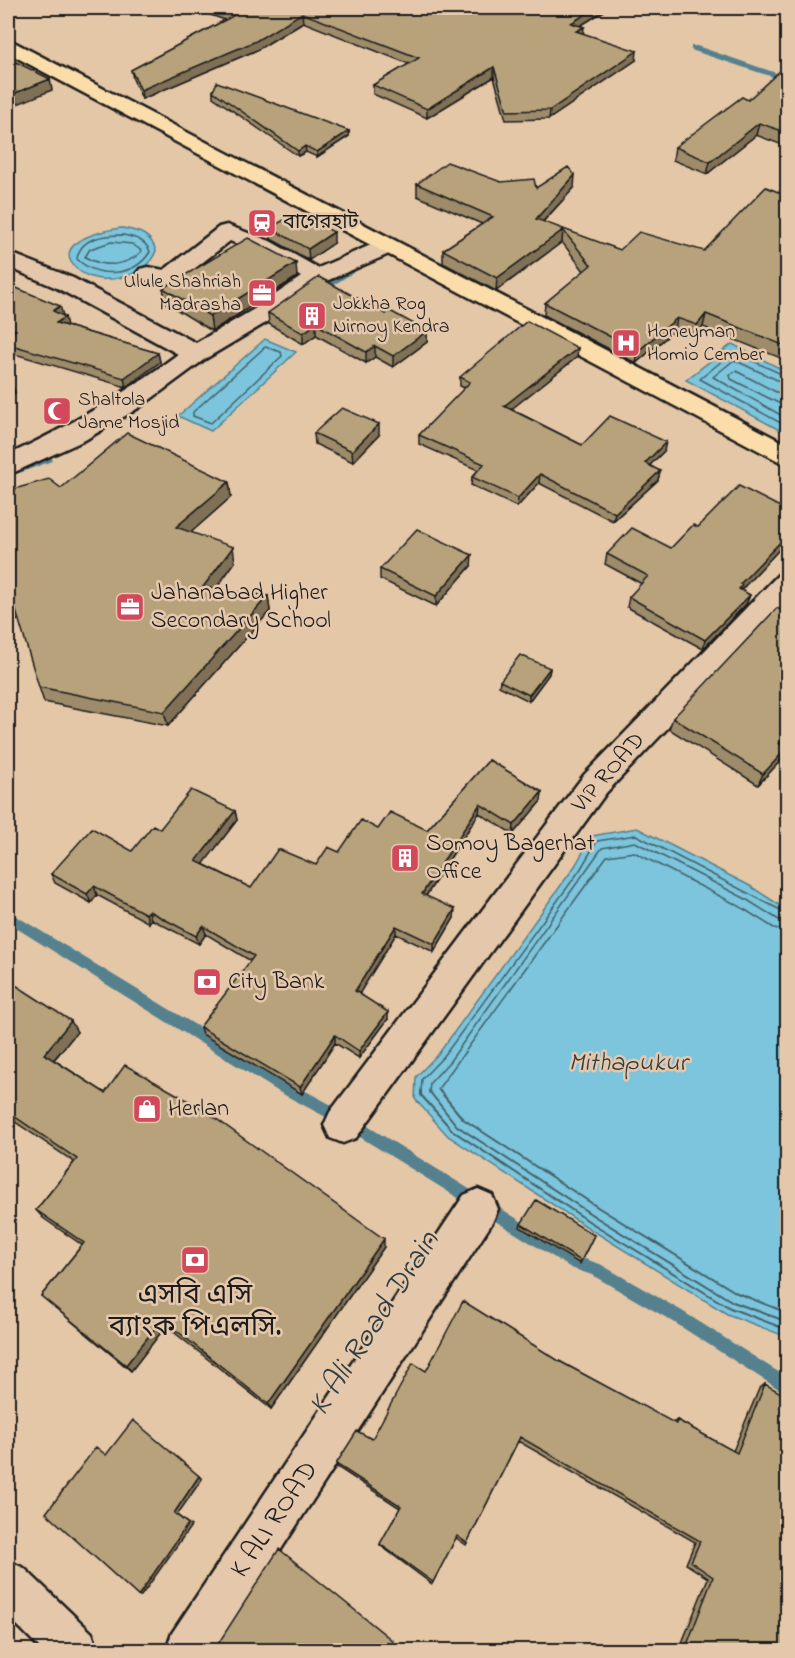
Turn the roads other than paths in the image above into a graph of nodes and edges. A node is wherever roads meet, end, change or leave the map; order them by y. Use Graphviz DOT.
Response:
graph roads {
  1 [pos="8,45"];
  2 [pos="388,246"];
  3 [pos="8,259"];
  4 [pos="148,274"];
  5 [pos="316,277"];
  6 [pos="196,353"];
  7 [pos="788,457"];
  8 [pos="8,466"];
  9 [pos="788,582"];
  10 [pos="343,1125"];
  11 [pos="478,1209"];
  12 [pos="8,1584"];
  13 [pos="75,1650"];
  14 [pos="189,1650"];
  1 -- 2 [label="main road"];
  2 -- 5 [label="street"];
  2 -- 7 [label="main road"];
  3 -- 6 [label="street"];
  4 -- 5 [label="street"];
  5 -- 6 [label="street"];
  6 -- 8 [label="street"];
  9 -- 10 [label="street, VIP ROAD"];
  11 -- 14 [label="street, K ALI ROAD"];
  12 -- 13 [label="street"];
}
